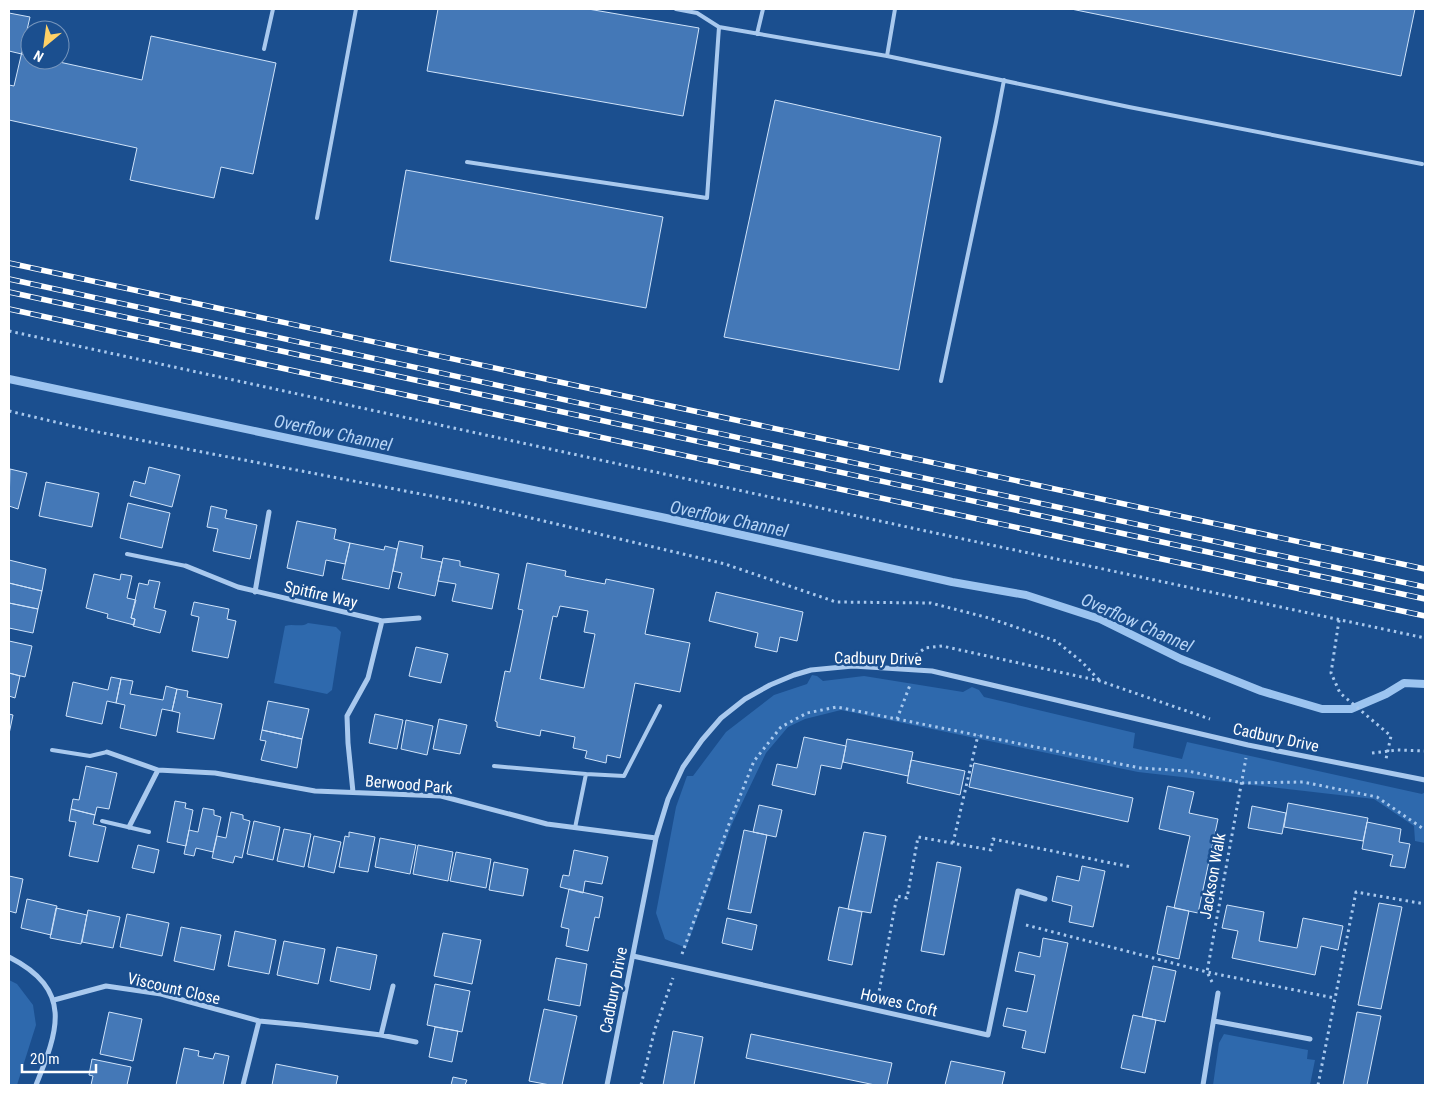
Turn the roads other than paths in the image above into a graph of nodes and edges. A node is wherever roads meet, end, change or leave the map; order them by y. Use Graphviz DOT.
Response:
graph roads {
  1 [pos="273,9"];
  2 [pos="356,9"];
  3 [pos="676,9"];
  4 [pos="763,9"];
  5 [pos="895,9"];
  6 [pos="719,27"];
  7 [pos="757,34"];
  8 [pos="264,49"];
  9 [pos="887,56"];
  10 [pos="1004,80"];
  11 [pos="467,162"];
  12 [pos="1422,164"];
  13 [pos="317,218"];
  14 [pos="941,381"];
  15 [pos="269,512"];
  16 [pos="127,554"];
  17 [pos="186,566"];
  18 [pos="255,592"];
  19 [pos="419,618"];
  20 [pos="382,621"];
  21 [pos="660,706"];
  22 [pos="52,750"];
  23 [pos="107,752"];
  24 [pos="494,766"];
  25 [pos="158,770"];
  26 [pos="586,774"];
  27 [pos="1425,780"];
  28 [pos="354,792"];
  29 [pos="102,821"];
  30 [pos="129,827"];
  31 [pos="575,828"];
  32 [pos="149,832"];
  33 [pos="656,838"];
  34 [pos="1045,899"];
  35 [pos="633,956"];
  36 [pos="9,957"];
  37 [pos="393,986"];
  38 [pos="1218,993"];
  39 [pos="54,1000"];
  40 [pos="259,1021"];
  41 [pos="1214,1021"];
  42 [pos="381,1035"];
  43 [pos="1310,1039"];
  44 [pos="416,1042"];
  45 [pos="36,1085"];
  46 [pos="243,1085"];
  47 [pos="607,1085"];
  48 [pos="1203,1085"];
  1 -- 8 [label="lane"];
  2 -- 13 [label="lane"];
  3 -- 6 [label="lane"];
  4 -- 7 [label="lane"];
  5 -- 9 [label="lane"];
  6 -- 7 [label="lane"];
  6 -- 11 [label="lane"];
  7 -- 9 [label="lane"];
  9 -- 10 [label="lane"];
  10 -- 12 [label="lane"];
  10 -- 14 [label="lane"];
  15 -- 18 [label="street"];
  16 -- 17 [label="lane"];
  17 -- 18 [label="street, Spitfire Way"];
  18 -- 20 [label="street, Spitfire Way"];
  19 -- 20 [label="street, Spitfire Way"];
  20 -- 28 [label="street"];
  21 -- 26 [label="lane"];
  22 -- 23 [label="lane"];
  23 -- 25 [label="street, Berwood Park"];
  24 -- 26 [label="lane"];
  25 -- 28 [label="street, Berwood Park"];
  25 -- 30 [label="street"];
  26 -- 31 [label="lane"];
  27 -- 33 [label="street, Cadbury Drive"];
  28 -- 31 [label="street, Berwood Park"];
  29 -- 30 [label="lane"];
  30 -- 32 [label="lane"];
  31 -- 33 [label="street, Berwood Park"];
  33 -- 35 [label="street, Cadbury Drive"];
  34 -- 35 [label="street, Howes Croft"];
  35 -- 47 [label="street, Cadbury Drive"];
  36 -- 39 [label="street"];
  37 -- 42 [label="street"];
  38 -- 41 [label="street"];
  39 -- 40 [label="street, Viscount Close"];
  39 -- 45 [label="street"];
  40 -- 42 [label="street, Viscount Close"];
  40 -- 46 [label="street"];
  41 -- 43 [label="street"];
  41 -- 48 [label="street"];
  42 -- 44 [label="street, Viscount Close"];
}
